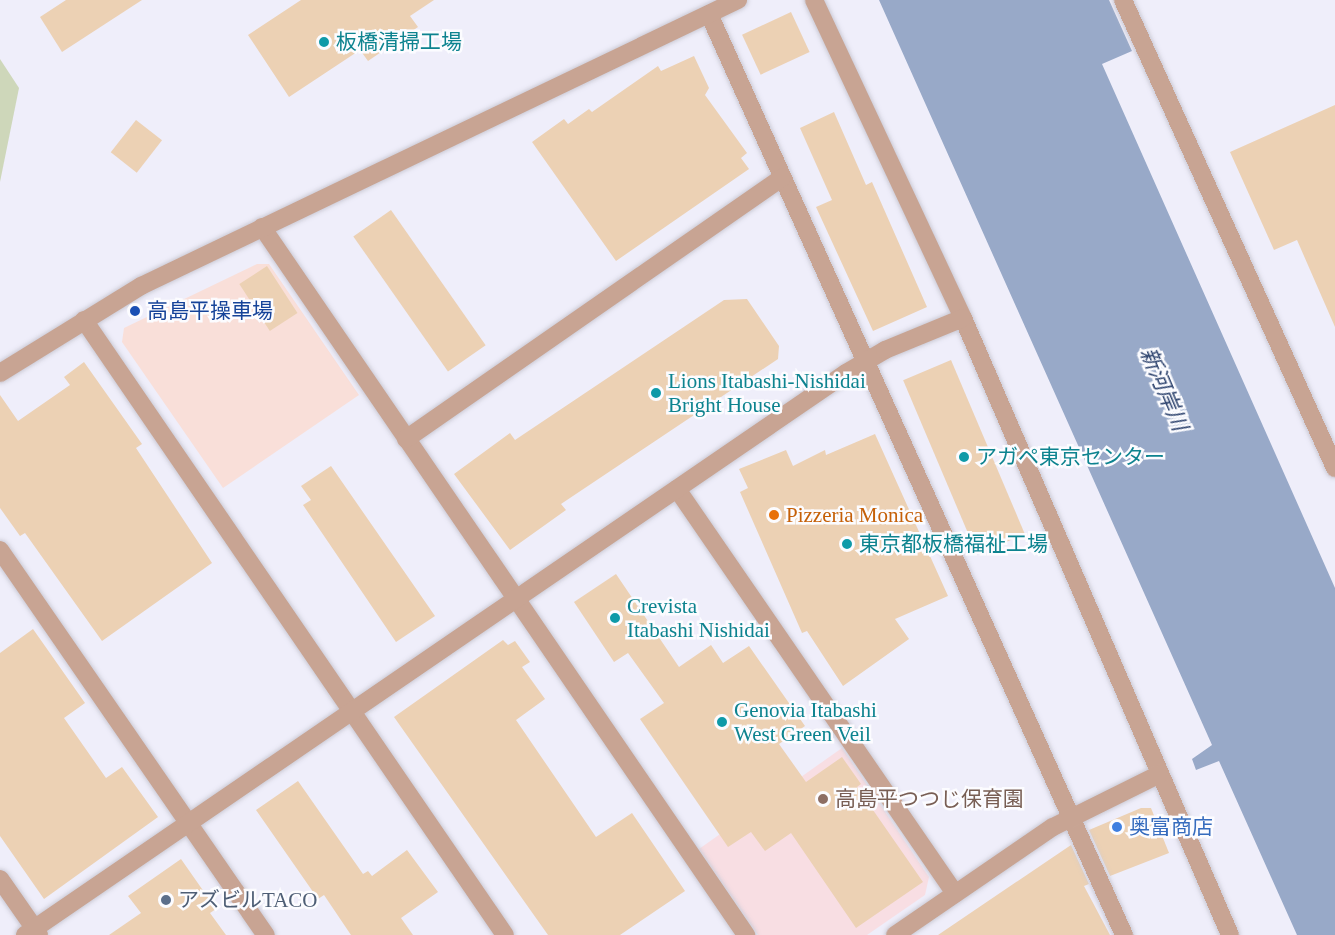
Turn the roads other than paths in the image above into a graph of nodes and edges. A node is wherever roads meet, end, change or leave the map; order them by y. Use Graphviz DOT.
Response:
graph roads {
  1 [pos="738,0"];
  2 [pos="814,0"];
  3 [pos="1123,0"];
  4 [pos="709,14"];
  5 [pos="783,178"];
  6 [pos="262,227"];
  7 [pos="963,318"];
  8 [pos="84,320"];
  9 [pos="866,361"];
  10 [pos="0,373"];
  11 [pos="406,439"];
  12 [pos="1335,468"];
  13 [pos="677,489"];
  14 [pos="0,550"];
  15 [pos="517,599"];
  16 [pos="351,711"];
  17 [pos="1160,774"];
  18 [pos="1071,816"];
  19 [pos="189,822"];
  20 [pos="0,879"];
  21 [pos="955,894"];
  22 [pos="33,933"];
  23 [pos="266,935"];
  24 [pos="505,935"];
  25 [pos="746,935"];
  26 [pos="895,935"];
  27 [pos="1124,935"];
  28 [pos="1230,935"];
  1 -- 4 [label="street"];
  2 -- 7 [label="street"];
  3 -- 12 [label="street"];
  4 -- 5 [label="street"];
  4 -- 6 [label="street"];
  5 -- 9 [label="street"];
  5 -- 11 [label="street"];
  6 -- 8 [label="street"];
  6 -- 11 [label="street"];
  7 -- 9 [label="street"];
  7 -- 17 [label="street"];
  8 -- 10 [label="street"];
  8 -- 16 [label="street"];
  9 -- 13 [label="street"];
  9 -- 18 [label="street"];
  11 -- 15 [label="street"];
  13 -- 15 [label="street"];
  13 -- 21 [label="street"];
  14 -- 19 [label="street"];
  15 -- 16 [label="street"];
  15 -- 25 [label="street"];
  16 -- 19 [label="street"];
  16 -- 24 [label="street"];
  17 -- 18 [label="street"];
  17 -- 28 [label="street"];
  18 -- 21 [label="street"];
  18 -- 27 [label="street"];
  19 -- 22 [label="street"];
  19 -- 23 [label="street"];
  20 -- 22 [label="street"];
  21 -- 26 [label="street"];
}
